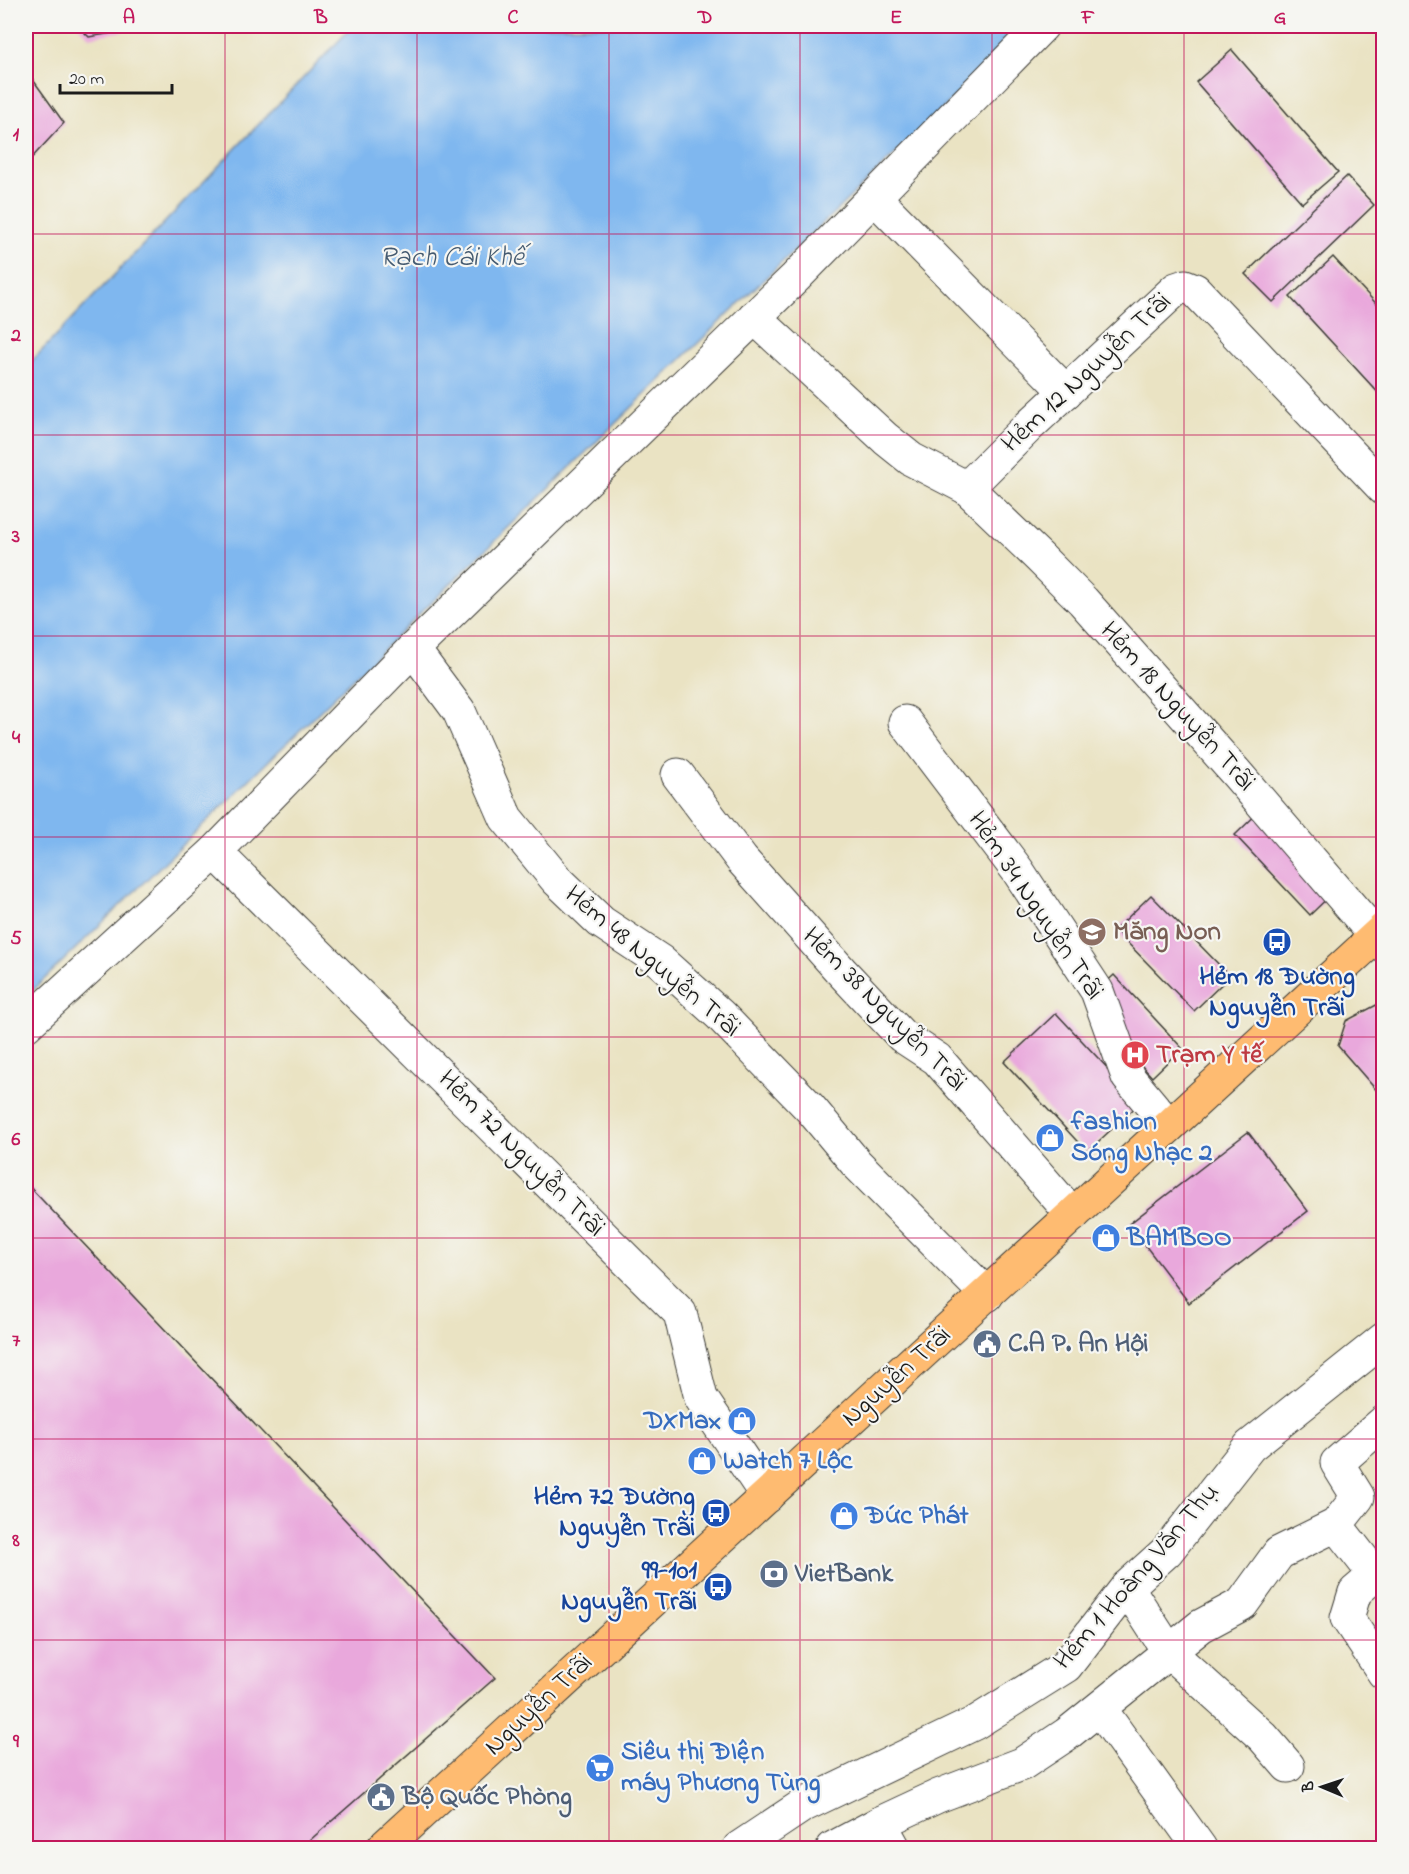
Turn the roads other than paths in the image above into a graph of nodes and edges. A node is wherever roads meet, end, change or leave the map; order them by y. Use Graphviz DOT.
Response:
graph roads {
  1 [pos="1042,26"];
  2 [pos="874,197"];
  3 [pos="754,317"];
  4 [pos="1066,392"];
  5 [pos="967,488"];
  6 [pos="1383,489"];
  7 [pos="412,649"];
  8 [pos="905,722"];
  9 [pos="678,775"];
  10 [pos="215,852"];
  11 [pos="1380,932"];
  12 [pos="26,1025"];
  13 [pos="1169,1126"];
  14 [pos="1072,1215"];
  15 [pos="987,1294"];
  16 [pos="1378,1352"];
  17 [pos="1383,1422"];
  18 [pos="766,1496"];
  19 [pos="1336,1525"];
  20 [pos="1127,1587"];
  21 [pos="1169,1652"];
  22 [pos="1383,1673"];
  23 [pos="1100,1709"];
  24 [pos="1287,1766"];
  25 [pos="887,1836"];
  26 [pos="383,1848"];
  27 [pos="739,1848"];
  28 [pos="833,1848"];
  29 [pos="1200,1848"];
  1 -- 2 [label="street"];
  2 -- 3 [label="street"];
  2 -- 4 [label="street"];
  3 -- 5 [label="street, Hẻm 18 Nguyễn Trãi"];
  3 -- 7 [label="street"];
  4 -- 5 [label="street, Hẻm 12 Nguyễn Trãi"];
  4 -- 6 [label="street, Hẻm 12 Nguyễn Trãi"];
  5 -- 11 [label="street, Hẻm 18 Nguyễn Trãi"];
  7 -- 10 [label="street"];
  7 -- 15 [label="street, Hẻm 48 Nguyễn Trãi"];
  8 -- 13 [label="street, Hẻm 34 Nguyễn Trãi"];
  9 -- 14 [label="street, Hẻm 38 Nguyễn Trãi"];
  10 -- 12 [label="street"];
  10 -- 18 [label="street, Hẻm 72 Nguyễn Trãi"];
  11 -- 13 [label="main road, Nguyễn Trãi"];
  13 -- 14 [label="main road, Nguyễn Trãi"];
  14 -- 15 [label="main road, Nguyễn Trãi"];
  15 -- 18 [label="main road, Nguyễn Trãi"];
  16 -- 20 [label="street, Hẻm 1 Hoàng Văn Thụ"];
  17 -- 19 [label="street"];
  18 -- 26 [label="main road, Nguyễn Trãi"];
  19 -- 21 [label="street"];
  19 -- 22 [label="street"];
  20 -- 21 [label="street"];
  20 -- 27 [label="street, Hẻm 1 Hoàng Văn Thụ"];
  21 -- 23 [label="street"];
  21 -- 24 [label="street"];
  23 -- 25 [label="street"];
  23 -- 29 [label="street"];
  25 -- 28 [label="street"];
}
